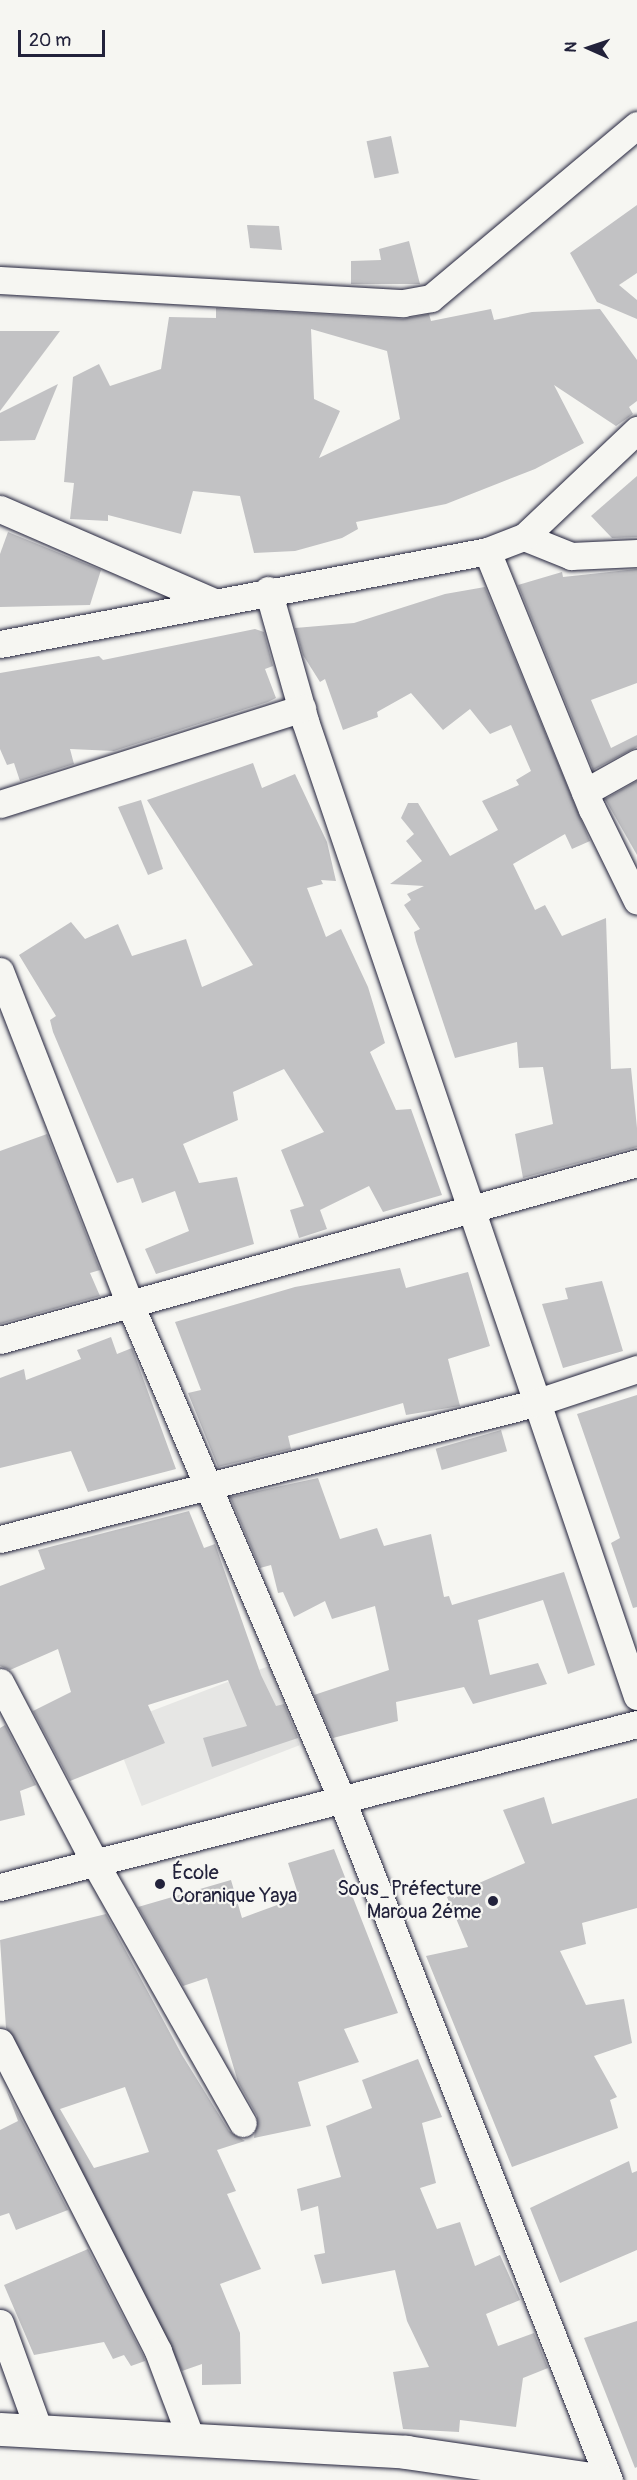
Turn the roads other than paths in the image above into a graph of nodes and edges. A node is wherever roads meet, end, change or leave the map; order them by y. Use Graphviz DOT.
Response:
graph roads {
  1 [pos="637,125"];
  2 [pos="0,280"];
  3 [pos="637,430"];
  4 [pos="0,509"];
  5 [pos="525,537"];
  6 [pos="487,551"];
  7 [pos="637,553"];
  8 [pos="268,590"];
  9 [pos="212,601"];
  10 [pos="0,644"];
  11 [pos="302,708"];
  12 [pos="637,763"];
  13 [pos="585,792"];
  14 [pos="0,804"];
  15 [pos="637,901"];
  16 [pos="0,971"];
  17 [pos="637,1163"];
  18 [pos="471,1211"];
  19 [pos="130,1304"];
  20 [pos="0,1340"];
  21 [pos="637,1369"];
  22 [pos="535,1403"];
  23 [pos="211,1485"];
  24 [pos="0,1539"];
  25 [pos="0,1682"];
  26 [pos="637,1696"];
  27 [pos="637,1724"];
  28 [pos="342,1800"];
  29 [pos="95,1863"];
  30 [pos="0,1887"];
  31 [pos="0,2042"];
  32 [pos="243,2123"];
  33 [pos="0,2323"];
  34 [pos="38,2428"];
  35 [pos="0,2429"];
  36 [pos="190,2436"];
  37 [pos="598,2480"];
  38 [pos="609,2480"];
  1 -- 2 [label="street"];
  3 -- 5 [label="street"];
  4 -- 9 [label="street"];
  5 -- 6 [label="street"];
  5 -- 7 [label="street"];
  6 -- 8 [label="street"];
  6 -- 13 [label="street"];
  8 -- 9 [label="street"];
  8 -- 11 [label="street"];
  9 -- 10 [label="street"];
  11 -- 14 [label="street"];
  11 -- 18 [label="street"];
  12 -- 13 [label="street"];
  13 -- 15 [label="street"];
  16 -- 19 [label="street"];
  17 -- 18 [label="street"];
  18 -- 19 [label="street"];
  18 -- 22 [label="street"];
  19 -- 20 [label="street"];
  19 -- 23 [label="street"];
  21 -- 22 [label="street"];
  22 -- 23 [label="street"];
  22 -- 26 [label="street"];
  23 -- 24 [label="street"];
  23 -- 28 [label="street"];
  25 -- 29 [label="street"];
  27 -- 28 [label="street"];
  28 -- 29 [label="street"];
  28 -- 38 [label="street"];
  29 -- 30 [label="street"];
  29 -- 32 [label="street"];
  31 -- 36 [label="street"];
  33 -- 34 [label="street"];
  34 -- 35 [label="street"];
  34 -- 36 [label="street"];
  36 -- 37 [label="street"];
}
